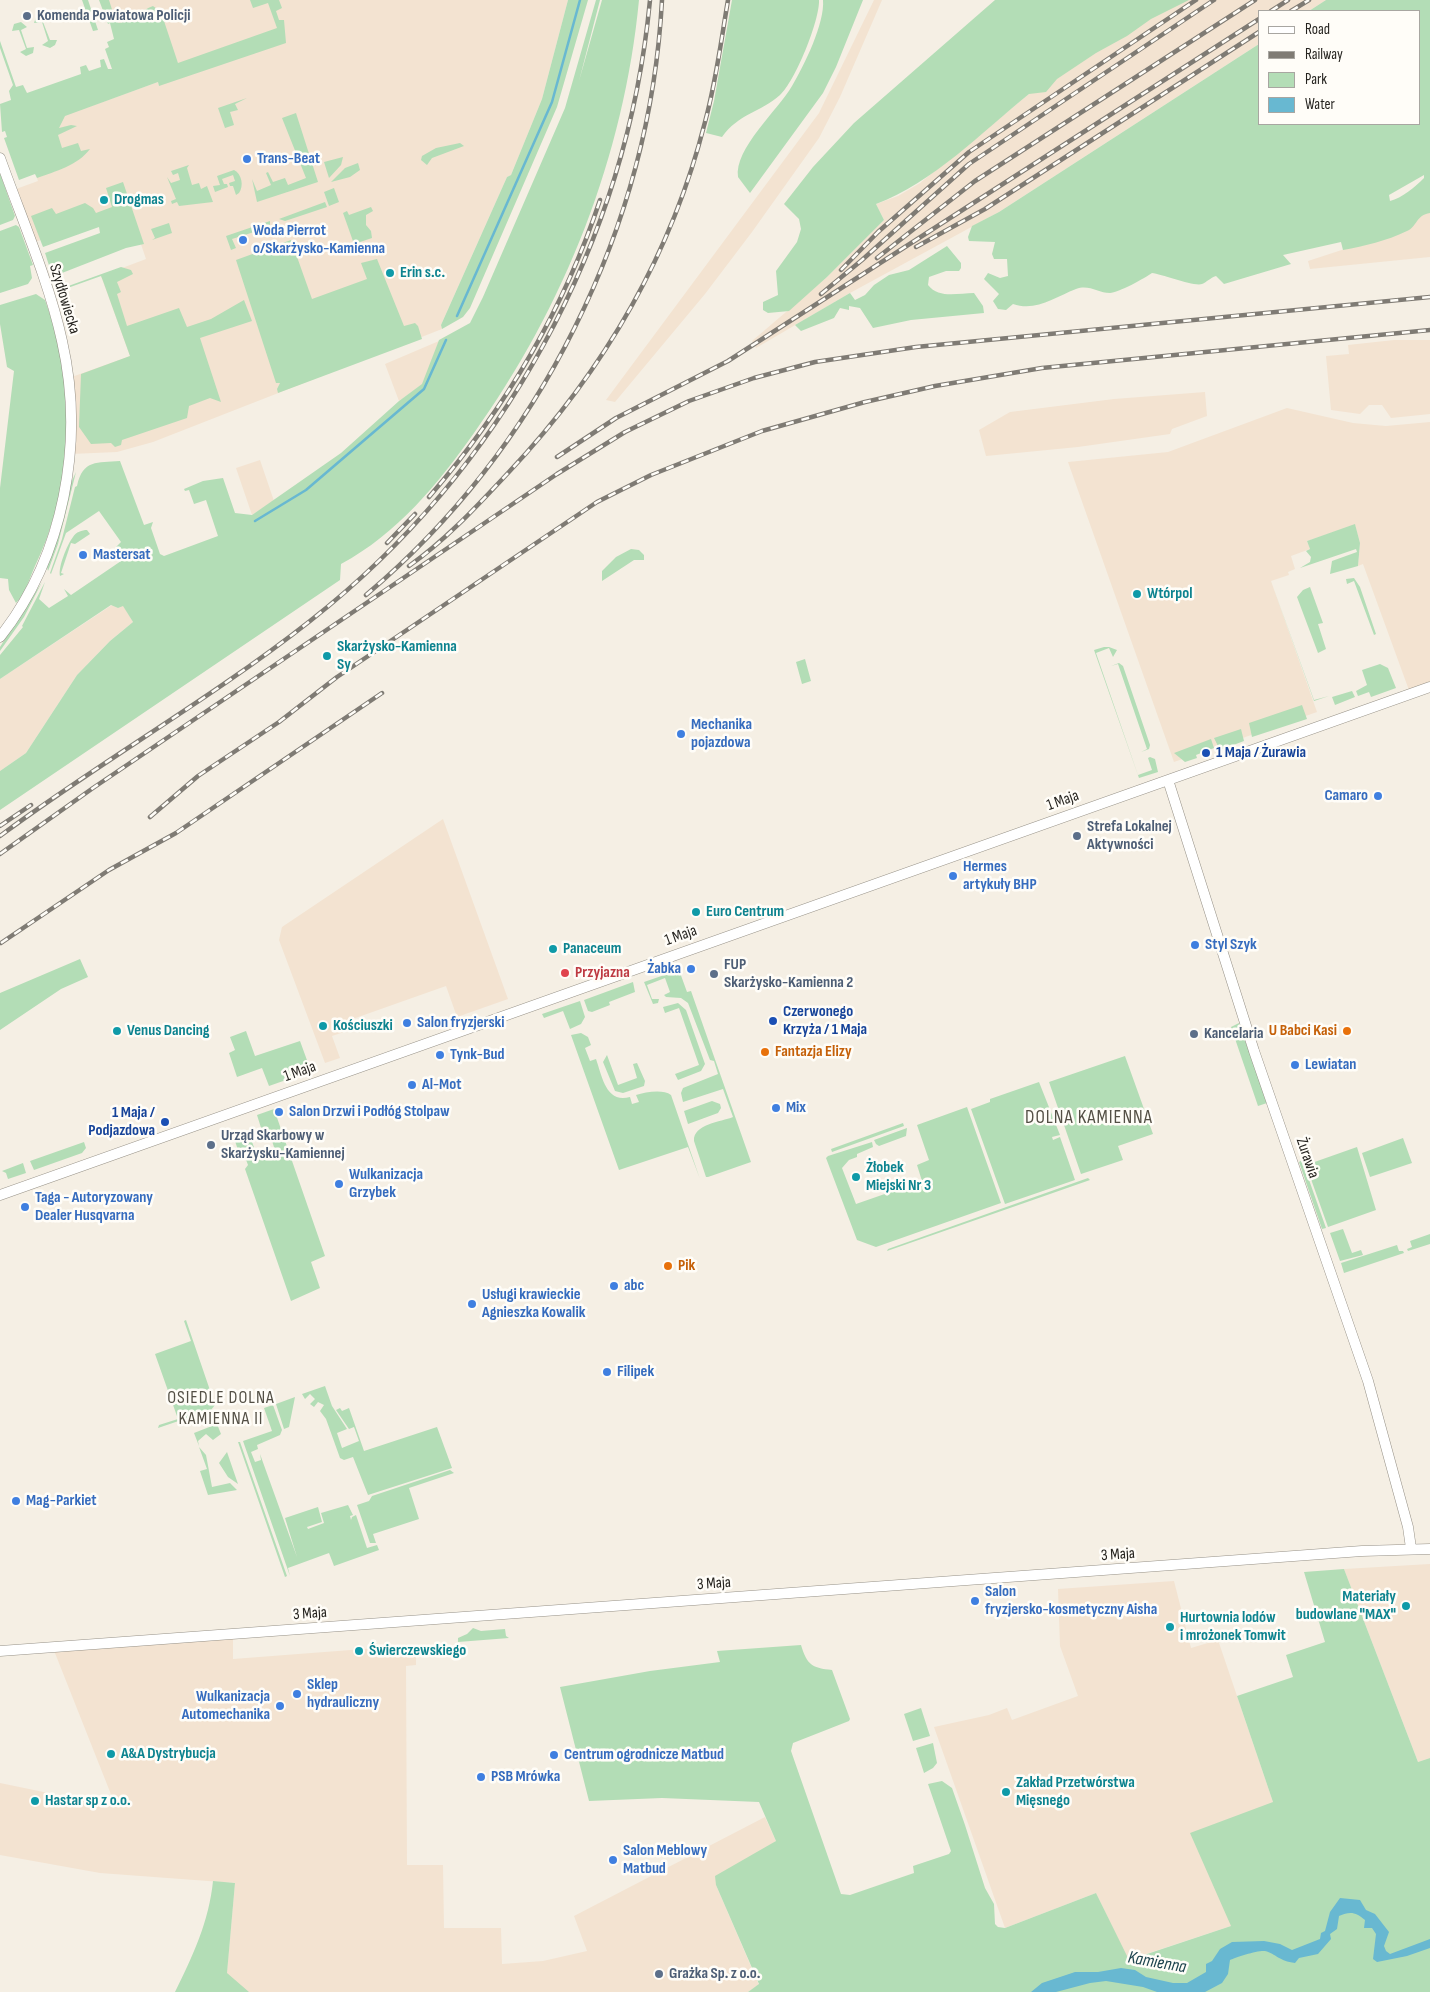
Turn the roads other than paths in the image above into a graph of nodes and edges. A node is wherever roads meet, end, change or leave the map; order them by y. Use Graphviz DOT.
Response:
graph roads {
  1 [pos="0,158"];
  2 [pos="0,637"];
  3 [pos="1430,687"];
  4 [pos="1168,780"];
  5 [pos="0,1195"];
  6 [pos="1411,1548"];
  7 [pos="1430,1549"];
  8 [pos="0,1651"];
  1 -- 2 [label="street, Szydłowiecka"];
  3 -- 4 [label="street, 1 Maja"];
  4 -- 5 [label="street, 1 Maja"];
  4 -- 6 [label="street, Żurawia"];
  6 -- 7 [label="street, 3 Maja"];
  6 -- 8 [label="street, 3 Maja"];
}
